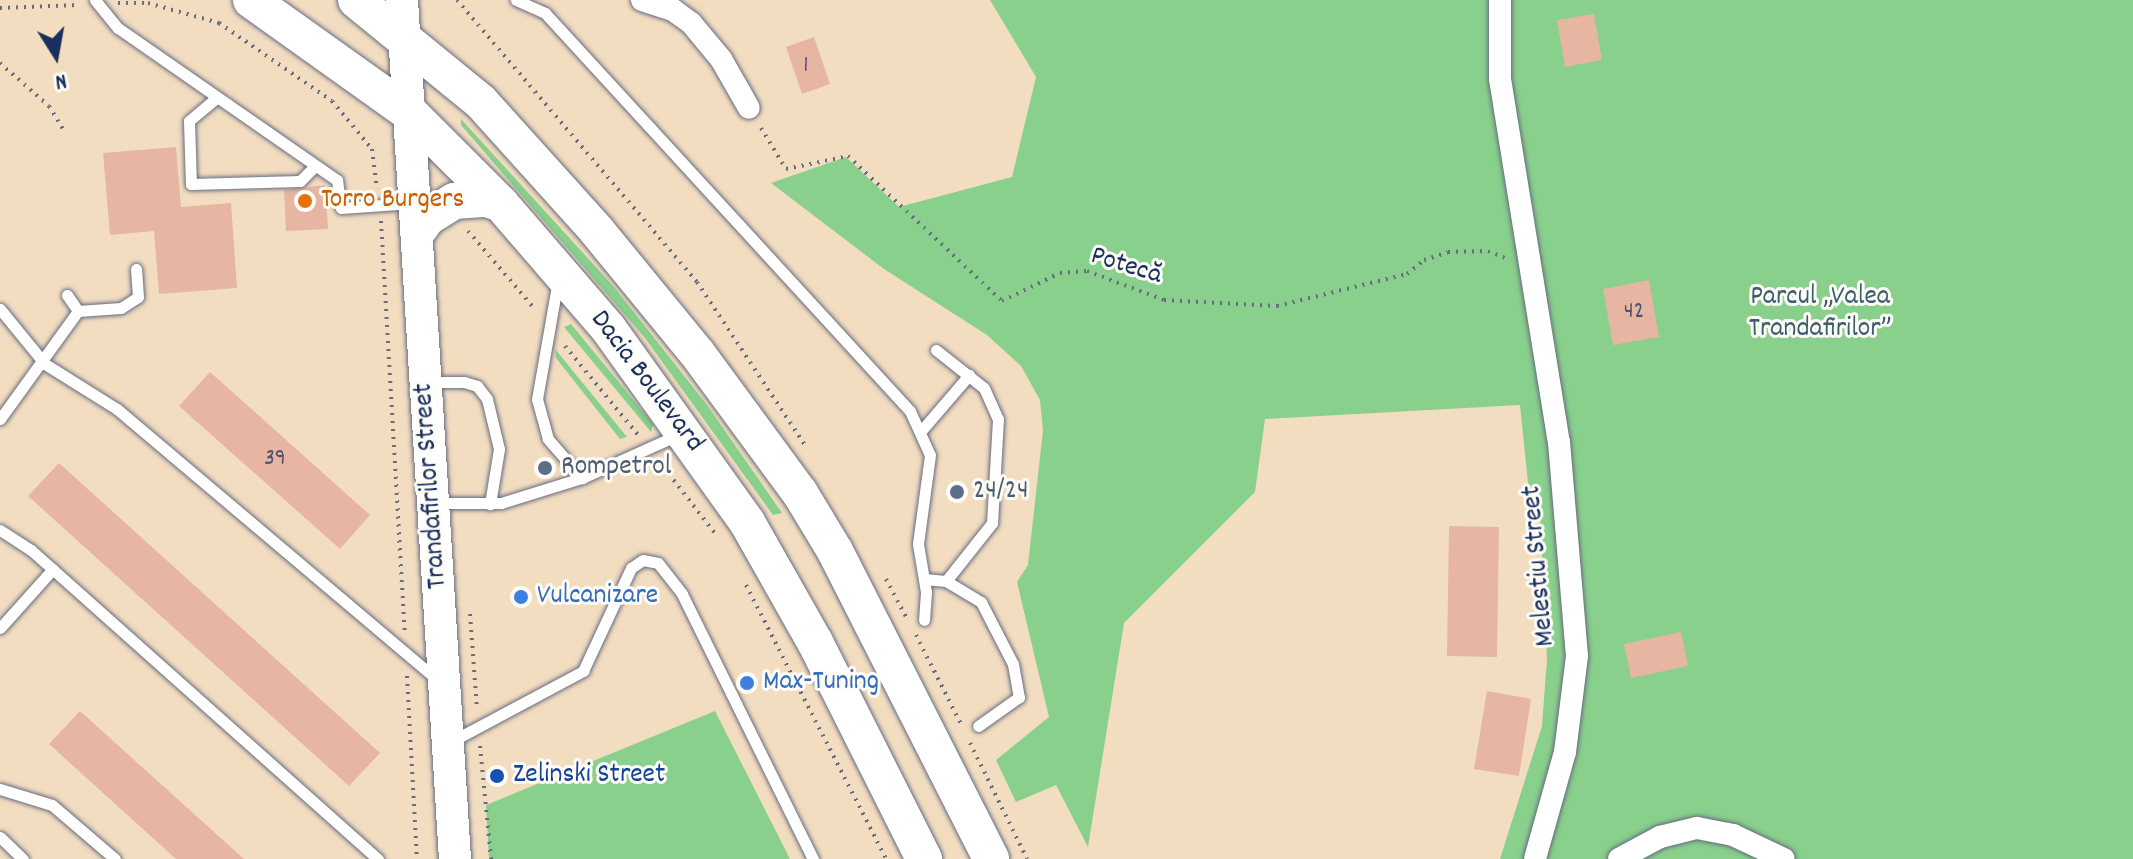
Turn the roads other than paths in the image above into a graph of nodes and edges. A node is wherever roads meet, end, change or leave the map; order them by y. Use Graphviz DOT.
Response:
graph roads {
  1 [pos="251,0"];
  2 [pos="356,0"];
  3 [pos="402,0"];
  4 [pos="516,0"];
  5 [pos="642,0"];
  6 [pos="1500,0"];
  7 [pos="95,2"];
  8 [pos="406,38"];
  9 [pos="215,99"];
  10 [pos="749,108"];
  11 [pos="411,114"];
  12 [pos="315,166"];
  13 [pos="501,204"];
  14 [pos="417,217"];
  15 [pos="136,269"];
  16 [pos="560,272"];
  17 [pos="67,295"];
  18 [pos="0,309"];
  19 [pos="78,311"];
  20 [pos="936,350"];
  21 [pos="45,364"];
  22 [pos="969,375"];
  23 [pos="426,382"];
  24 [pos="0,419"];
  25 [pos="921,431"];
  26 [pos="684,432"];
  27 [pos="582,478"];
  28 [pos="434,503"];
  29 [pos="490,504"];
  30 [pos="0,530"];
  31 [pos="53,569"];
  32 [pos="924,579"];
  33 [pos="946,581"];
  34 [pos="924,620"];
  35 [pos="0,628"];
  36 [pos="444,688"];
  37 [pos="978,726"];
  38 [pos="448,743"];
  39 [pos="0,789"];
  40 [pos="0,837"];
  41 [pos="23,859"];
  42 [pos="115,859"];
  43 [pos="378,859"];
  44 [pos="455,859"];
  45 [pos="813,859"];
  46 [pos="924,859"];
  47 [pos="991,859"];
  48 [pos="1535,859"];
  49 [pos="1619,859"];
  50 [pos="1784,859"];
  1 -- 11 [label="highway, Dacia Boulevard"];
  2 -- 8 [label="highway, Dacia Boulevard"];
  3 -- 8 [label="main road, Trandafirilor Street"];
  4 -- 25 [label="lane"];
  5 -- 10 [label="street"];
  6 -- 48 [label="street, Melestiu Street"];
  7 -- 9 [label="lane"];
  8 -- 11 [label="main road, Trandafirilor Street"];
  8 -- 47 [label="highway, Dacia Boulevard"];
  9 -- 12 [label="lane"];
  9 -- 12 [label="lane"];
  11 -- 13 [label="highway, Dacia Boulevard"];
  11 -- 14 [label="main road, Trandafirilor Street"];
  12 -- 14 [label="lane"];
  13 -- 14 [label="highway"];
  13 -- 16 [label="highway, Dacia Boulevard"];
  14 -- 23 [label="main road, Trandafirilor Street"];
  15 -- 19 [label="lane"];
  16 -- 26 [label="highway, Dacia Boulevard"];
  16 -- 27 [label="lane"];
  17 -- 19 [label="lane"];
  18 -- 21 [label="lane"];
  19 -- 21 [label="lane"];
  20 -- 22 [label="lane"];
  21 -- 24 [label="lane"];
  21 -- 36 [label="lane"];
  22 -- 25 [label="lane"];
  22 -- 33 [label="lane"];
  23 -- 28 [label="main road, Trandafirilor Street"];
  23 -- 29 [label="lane"];
  25 -- 32 [label="lane"];
  26 -- 27 [label="lane"];
  26 -- 46 [label="highway, Dacia Boulevard"];
  27 -- 29 [label="lane"];
  28 -- 29 [label="lane"];
  28 -- 36 [label="main road, Trandafirilor Street"];
  30 -- 31 [label="lane"];
  31 -- 35 [label="lane"];
  31 -- 43 [label="lane"];
  32 -- 33 [label="lane"];
  32 -- 34 [label="lane"];
  33 -- 37 [label="lane"];
  36 -- 38 [label="main road, Trandafirilor Street"];
  38 -- 44 [label="main road, Trandafirilor Street"];
  38 -- 45 [label="lane"];
  39 -- 42 [label="lane"];
  40 -- 41 [label="lane"];
  49 -- 50 [label="street"];
}
